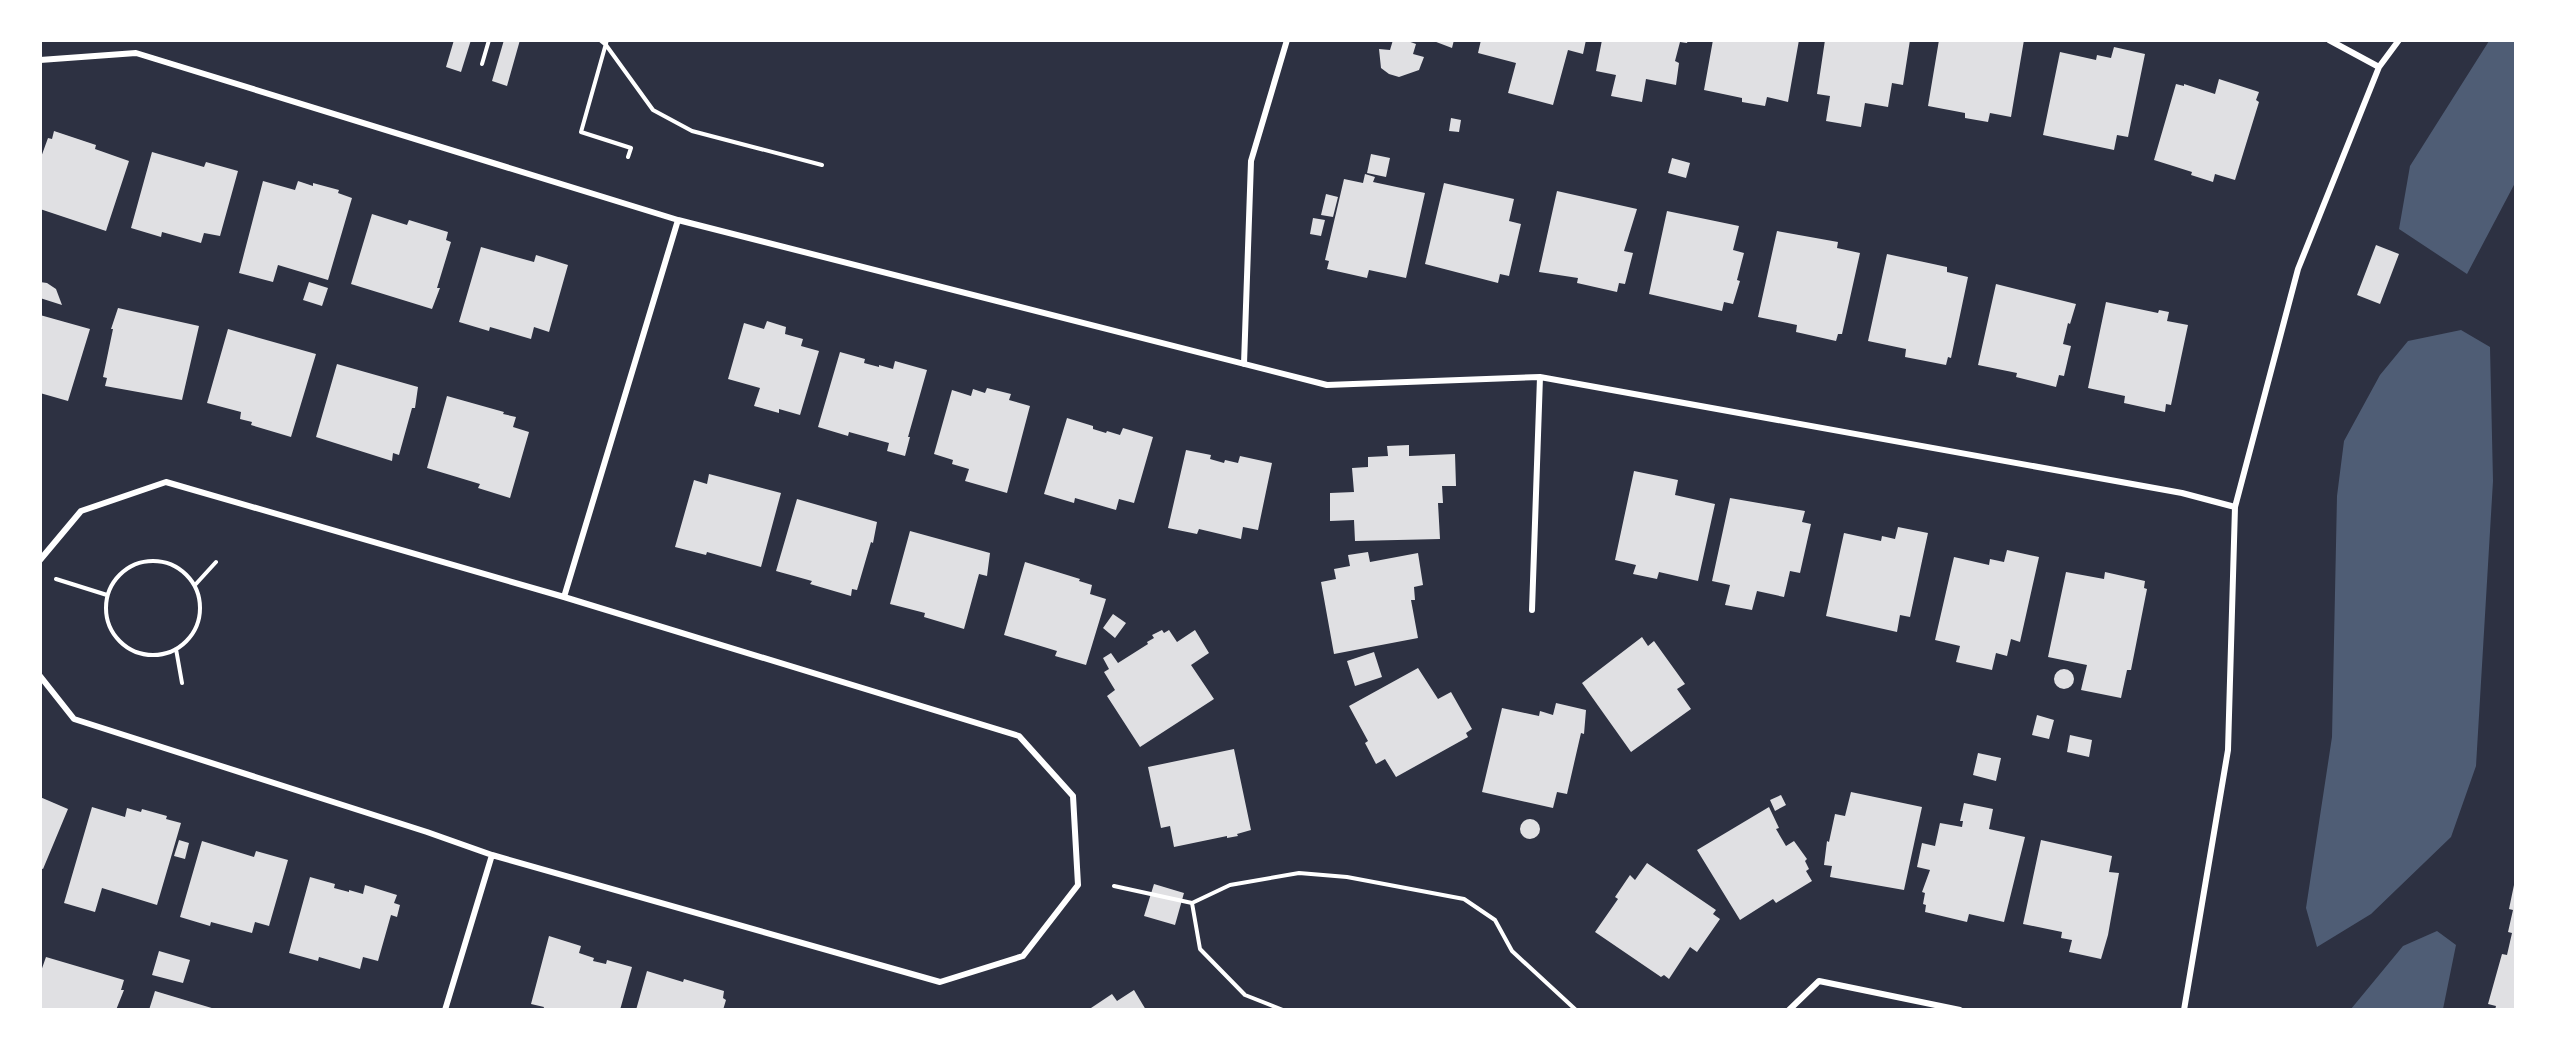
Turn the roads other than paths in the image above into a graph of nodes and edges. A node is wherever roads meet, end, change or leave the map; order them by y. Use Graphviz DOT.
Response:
graph roads {
  1 [pos="1287,40"];
  2 [pos="2329,40"];
  3 [pos="2399,40"];
  4 [pos="40,60"];
  5 [pos="2379,67"];
  6 [pos="678,220"];
  7 [pos="1244,364"];
  8 [pos="1540,377"];
  9 [pos="2235,507"];
  10 [pos="40,560"];
  11 [pos="564,597"];
  12 [pos="1532,610"];
  13 [pos="40,676"];
  14 [pos="492,855"];
  15 [pos="445,1010"];
  16 [pos="1789,1010"];
  17 [pos="1960,1010"];
  18 [pos="2184,1010"];
  1 -- 7 [label="street"];
  2 -- 5 [label="street"];
  3 -- 5 [label="street"];
  4 -- 6 [label="street"];
  5 -- 9 [label="street"];
  6 -- 7 [label="street"];
  6 -- 11 [label="street"];
  7 -- 8 [label="street"];
  8 -- 9 [label="street"];
  8 -- 12 [label="street"];
  9 -- 18 [label="street"];
  10 -- 11 [label="street"];
  11 -- 14 [label="street"];
  13 -- 14 [label="street"];
  14 -- 15 [label="street"];
  16 -- 17 [label="street"];
}
